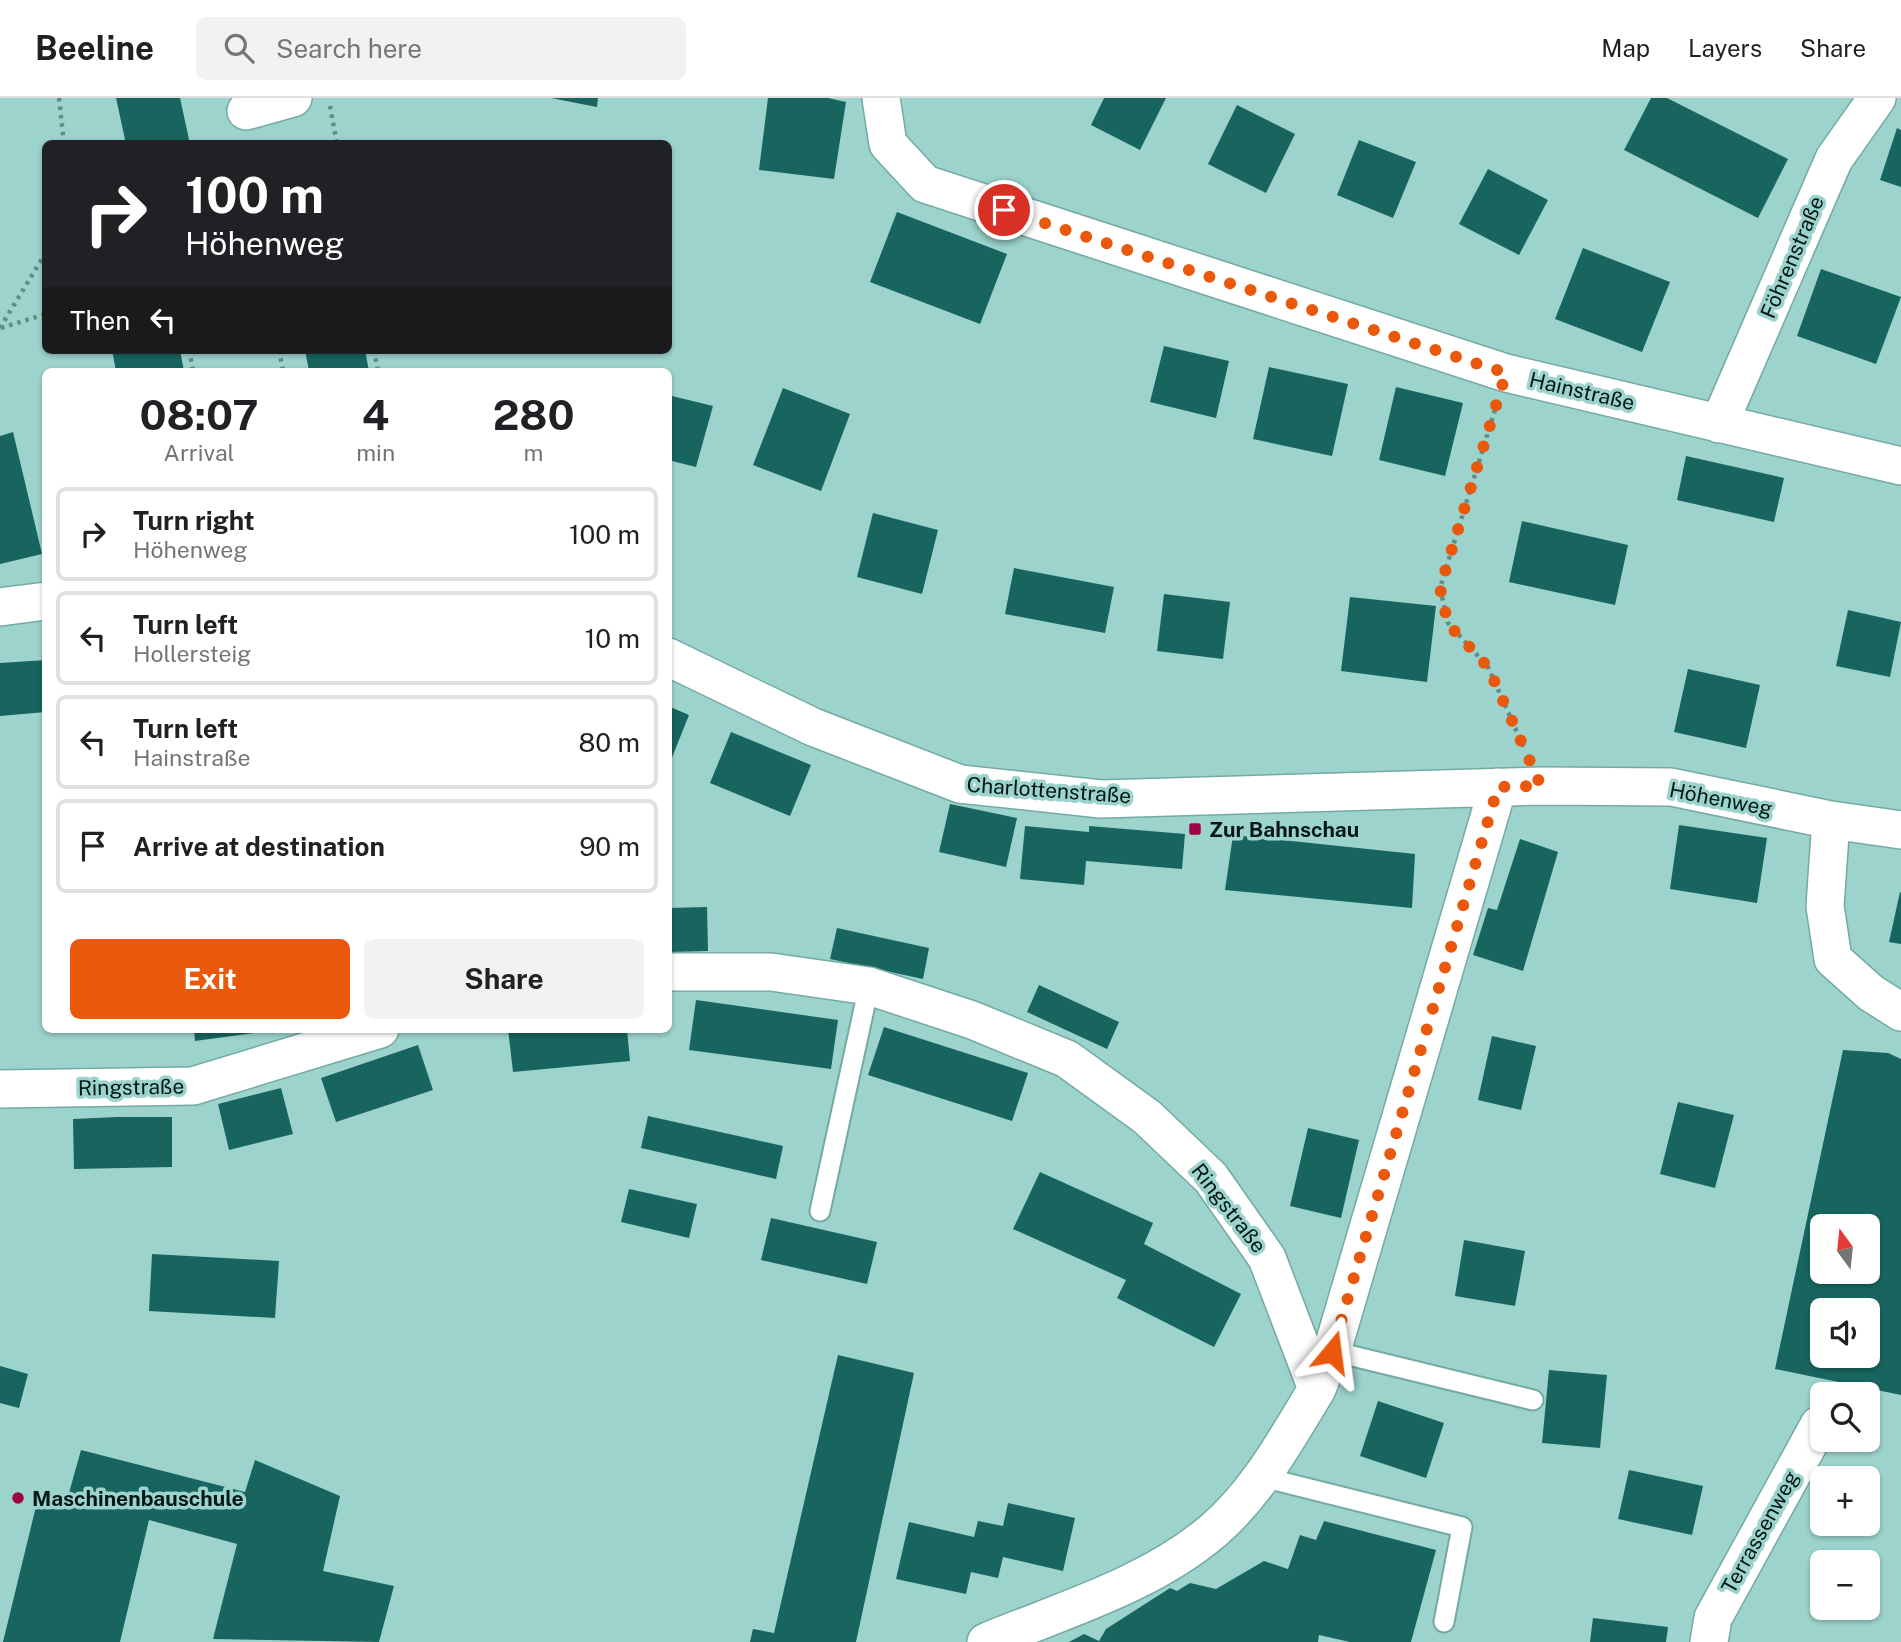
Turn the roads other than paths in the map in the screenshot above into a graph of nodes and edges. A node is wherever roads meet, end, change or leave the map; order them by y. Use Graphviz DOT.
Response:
graph roads {
  1 [pos="293,98"];
  2 [pos="881,98"];
  3 [pos="1877,98"];
  4 [pos="246,111"];
  5 [pos="1719,424"];
  6 [pos="1901,466"];
  7 [pos="42,602"];
  8 [pos="0,607"];
  9 [pos="672,659"];
  10 [pos="1498,787"];
  11 [pos="1831,820"];
  12 [pos="1901,830"];
  13 [pos="672,972"];
  14 [pos="869,986"];
  15 [pos="1901,1012"];
  16 [pos="367,1033"];
  17 [pos="0,1089"];
  18 [pos="820,1211"];
  19 [pos="1332,1352"];
  20 [pos="1317,1389"];
  21 [pos="1533,1399"];
  22 [pos="1810,1441"];
  23 [pos="1262,1477"];
  24 [pos="1444,1622"];
  25 [pos="986,1642"];
  26 [pos="1709,1642"];
  1 -- 4 [label="street"];
  2 -- 5 [label="street, Hainstraße"];
  3 -- 5 [label="street, Föhrenstraße"];
  5 -- 6 [label="street, Hainstraße"];
  7 -- 8 [label="street"];
  9 -- 10 [label="street, Charlottenstraße"];
  10 -- 11 [label="street, Höhenweg"];
  10 -- 19 [label="street"];
  11 -- 12 [label="street, Höhenweg"];
  11 -- 15 [label="street"];
  13 -- 14 [label="street, Ringstraße"];
  14 -- 18 [label="lane"];
  14 -- 20 [label="street, Ringstraße"];
  16 -- 17 [label="street, Ringstraße"];
  19 -- 20 [label="street"];
  19 -- 21 [label="lane"];
  20 -- 23 [label="street"];
  22 -- 26 [label="street, Terrassenweg"];
  23 -- 24 [label="lane"];
  23 -- 25 [label="street"];
}
